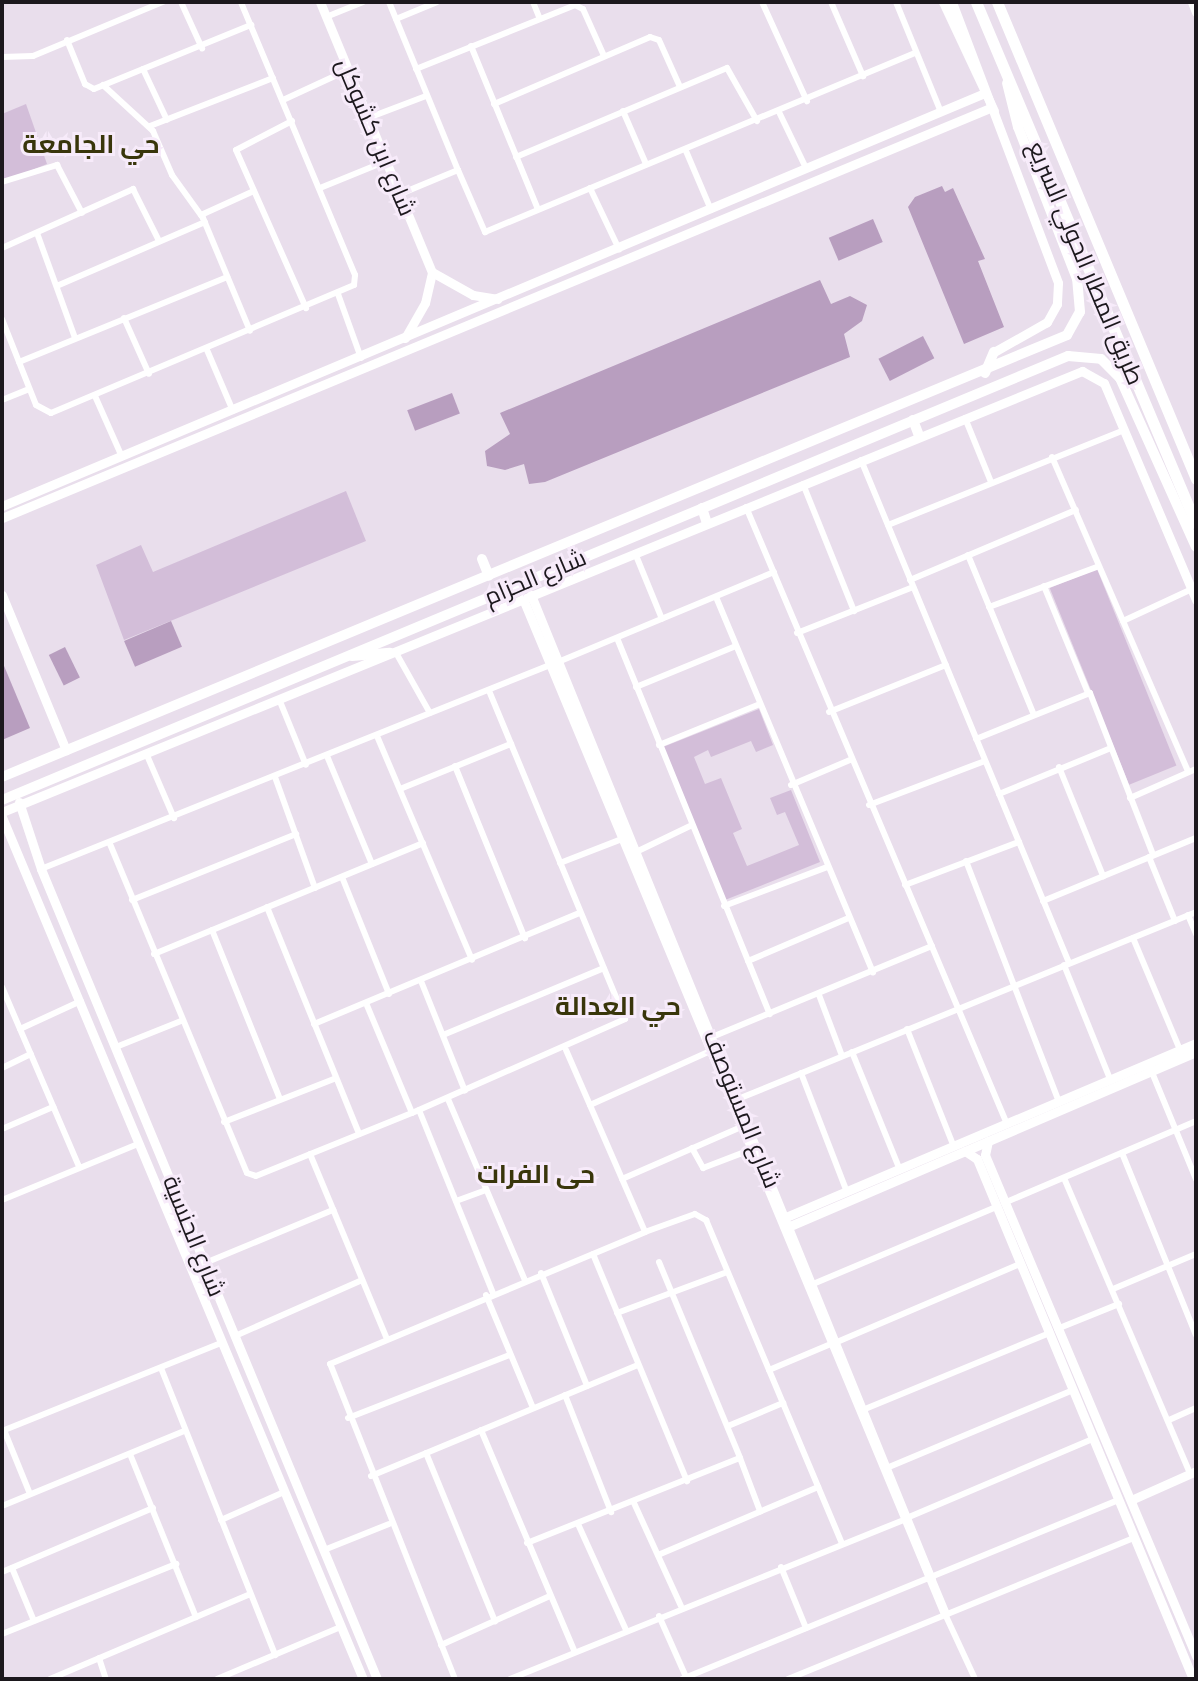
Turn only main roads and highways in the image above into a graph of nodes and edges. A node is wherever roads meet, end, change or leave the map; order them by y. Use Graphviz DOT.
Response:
graph roads {
  1 [pos="976,2"];
  2 [pos="997,2"];
  3 [pos="1006,73"];
  4 [pos="994,352"];
  5 [pos="985,373"];
  6 [pos="913,420"];
  7 [pos="919,436"];
  8 [pos="1196,479"];
  9 [pos="702,508"];
  10 [pos="707,523"];
  11 [pos="1196,524"];
  12 [pos="615,525"];
  13 [pos="584,538"];
  14 [pos="622,541"];
  15 [pos="1196,547"];
  16 [pos="591,553"];
  17 [pos="482,559"];
  18 [pos="489,576"];
  19 [pos="393,652"];
  20 [pos="342,657"];
  21 [pos="201,694"];
  22 [pos="169,708"];
  23 [pos="210,712"];
  24 [pos="179,725"];
  25 [pos="2,777"];
  26 [pos="2,800"];
  1 -- 3 [label="highway, طريق المطار الحولي السريع"];
  2 -- 8 [label="highway, طريق المطار الحولي السريع"];
  3 -- 5 [label="main road, شارع الحزام"];
  3 -- 11 [label="highway, طريق المطار الحولي السريع"];
  4 -- 5 [label="main road"];
  5 -- 12 [label="main road, شارع الحزام"];
  6 -- 7 [label="main road"];
  6 -- 9 [label="main road, شارع الحزام"];
  6 -- 15 [label="main road, شارع الحزام"];
  9 -- 10 [label="main road"];
  9 -- 14 [label="main road, شارع الحزام"];
  12 -- 13 [label="main road, شارع الحزام"];
  12 -- 14 [label="main road"];
  13 -- 16 [label="main road"];
  13 -- 18 [label="main road, شارع الحزام"];
  14 -- 16 [label="main road, شارع الحزام"];
  16 -- 20 [label="main road, شارع الحزام"];
  17 -- 18 [label="main road"];
  18 -- 21 [label="main road, شارع الحزام"];
  19 -- 20 [label="main road"];
  20 -- 23 [label="main road, شارع الحزام"];
  21 -- 22 [label="main road, شارع الحزام"];
  21 -- 23 [label="main road"];
  22 -- 24 [label="main road"];
  22 -- 25 [label="main road, شارع الحزام"];
  23 -- 24 [label="main road, شارع الحزام"];
  24 -- 26 [label="main road, شارع الحزام"];
}
